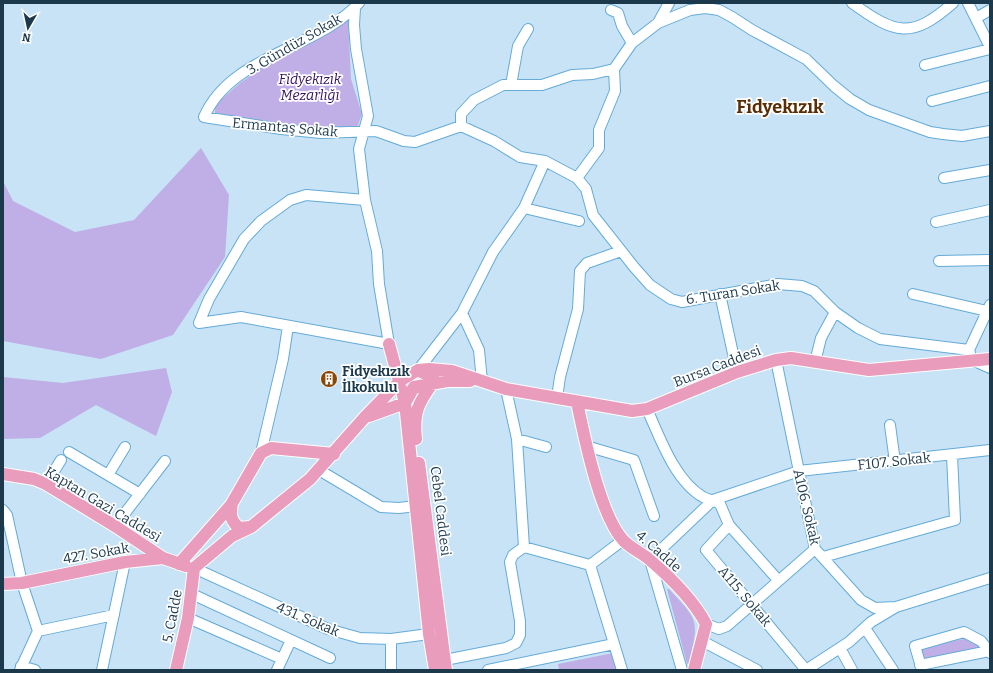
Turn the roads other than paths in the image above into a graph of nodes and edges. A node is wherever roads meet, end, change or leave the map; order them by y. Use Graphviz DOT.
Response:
graph roads {
  1 [pos="669,3"];
  2 [pos="852,3"];
  3 [pos="953,3"];
  4 [pos="968,3"];
  5 [pos="357,5"];
  6 [pos="615,9"];
  7 [pos="990,10"];
  8 [pos="976,18"];
  9 [pos="658,23"];
  10 [pos="528,29"];
  11 [pos="632,43"];
  12 [pos="990,48"];
  13 [pos="925,66"];
  14 [pos="614,69"];
  15 [pos="512,85"];
  16 [pos="990,86"];
  17 [pos="932,101"];
  18 [pos="204,117"];
  19 [pos="461,126"];
  20 [pos="990,130"];
  21 [pos="362,132"];
  22 [pos="545,161"];
  23 [pos="990,170"];
  24 [pos="577,178"];
  25 [pos="944,178"];
  26 [pos="365,200"];
  27 [pos="524,208"];
  28 [pos="990,210"];
  29 [pos="579,221"];
  30 [pos="936,222"];
  31 [pos="621,251"];
  32 [pos="990,260"];
  33 [pos="939,261"];
  34 [pos="720,294"];
  35 [pos="913,294"];
  36 [pos="988,308"];
  37 [pos="835,312"];
  38 [pos="462,313"];
  39 [pos="288,326"];
  40 [pos="389,344"];
  41 [pos="971,355"];
  42 [pos="990,359"];
  43 [pos="776,360"];
  44 [pos="815,362"];
  45 [pos="990,368"];
  46 [pos="418,370"];
  47 [pos="737,372"];
  48 [pos="400,381"];
  49 [pos="482,381"];
  50 [pos="433,383"];
  51 [pos="506,389"];
  52 [pos="557,398"];
  53 [pos="577,402"];
  54 [pos="406,403"];
  55 [pos="647,409"];
  56 [pos="365,417"];
  57 [pos="890,425"];
  58 [pos="517,439"];
  59 [pos="586,446"];
  60 [pos="125,447"];
  61 [pos="546,447"];
  62 [pos="990,450"];
  63 [pos="69,452"];
  64 [pos="260,453"];
  65 [pos="334,454"];
  66 [pos="952,455"];
  67 [pos="61,460"];
  68 [pos="165,461"];
  69 [pos="894,462"];
  70 [pos="319,470"];
  71 [pos="799,471"];
  72 [pos="3,474"];
  73 [pos="108,475"];
  74 [pos="46,484"];
  75 [pos="140,494"];
  76 [pos="713,500"];
  77 [pos="232,503"];
  78 [pos="416,506"];
  79 [pos="3,510"];
  80 [pos="654,516"];
  81 [pos="729,525"];
  82 [pos="115,526"];
  83 [pos="251,527"];
  84 [pos="8,535"];
  85 [pos="623,540"];
  86 [pos="524,547"];
  87 [pos="815,548"];
  88 [pos="823,557"];
  89 [pos="163,558"];
  90 [pos="650,560"];
  91 [pos="125,562"];
  92 [pos="179,564"];
  93 [pos="590,565"];
  94 [pos="194,568"];
  95 [pos="990,578"];
  96 [pos="778,580"];
  97 [pos="22,582"];
  98 [pos="3,584"];
  99 [pos="192,594"];
  100 [pos="752,603"];
  101 [pos="896,607"];
  102 [pos="114,615"];
  103 [pos="188,618"];
  104 [pos="706,624"];
  105 [pos="865,628"];
  106 [pos="38,631"];
  107 [pos="429,634"];
  108 [pos="391,639"];
  109 [pos="291,640"];
  110 [pos="702,641"];
  111 [pos="614,644"];
  112 [pos="840,648"];
  113 [pos="990,652"];
  114 [pos="330,658"];
  115 [pos="282,659"];
  116 [pos="441,667"];
  117 [pos="20,668"];
  118 [pos="921,668"];
  119 [pos="36,670"];
  120 [pos="102,670"];
  121 [pos="176,670"];
  122 [pos="277,670"];
  123 [pos="391,670"];
  124 [pos="488,670"];
  125 [pos="622,670"];
  126 [pos="682,670"];
  127 [pos="694,670"];
  128 [pos="757,670"];
  129 [pos="806,670"];
  130 [pos="852,670"];
  131 [pos="893,670"];
  1 -- 9 [label="street"];
  2 -- 3 [label="street"];
  4 -- 8 [label="street"];
  5 -- 18 [label="street, 3. Gündüz Sokak"];
  5 -- 21 [label="street"];
  6 -- 11 [label="street"];
  7 -- 8 [label="street"];
  8 -- 12 [label="street"];
  9 -- 11 [label="street"];
  9 -- 20 [label="street"];
  10 -- 15 [label="street"];
  11 -- 14 [label="street"];
  12 -- 13 [label="street"];
  14 -- 15 [label="street"];
  14 -- 24 [label="street"];
  15 -- 19 [label="street"];
  16 -- 17 [label="street"];
  18 -- 21 [label="street, Ermantaş Sokak"];
  19 -- 21 [label="street, Ermantaş Sokak"];
  19 -- 22 [label="street"];
  21 -- 26 [label="street"];
  22 -- 24 [label="street, 6. Turan Sokak"];
  22 -- 27 [label="street"];
  23 -- 25 [label="street"];
  24 -- 31 [label="street, 6. Turan Sokak"];
  26 -- 39 [label="street"];
  26 -- 40 [label="street"];
  27 -- 29 [label="street"];
  27 -- 38 [label="street"];
  28 -- 30 [label="street"];
  31 -- 34 [label="street, 6. Turan Sokak"];
  31 -- 52 [label="street"];
  32 -- 33 [label="street"];
  34 -- 37 [label="street, 6. Turan Sokak"];
  34 -- 47 [label="street"];
  35 -- 36 [label="street"];
  36 -- 41 [label="street"];
  37 -- 41 [label="street, 6. Turan Sokak"];
  37 -- 44 [label="street"];
  38 -- 46 [label="street"];
  38 -- 49 [label="street"];
  39 -- 40 [label="street"];
  39 -- 64 [label="street"];
  40 -- 48 [label="main road, Cebel Caddesi"];
  41 -- 42 [label="main road, Bursa Caddesi"];
  41 -- 44 [label="main road, Bursa Caddesi"];
  41 -- 45 [label="street, 6. Turan Sokak"];
  43 -- 44 [label="main road, Bursa Caddesi"];
  43 -- 47 [label="main road, Bursa Caddesi"];
  43 -- 71 [label="street, A106. Sokak"];
  46 -- 48 [label="main road"];
  46 -- 49 [label="main road, Bursa Caddesi"];
  46 -- 50 [label="main road"];
  47 -- 55 [label="main road, Bursa Caddesi"];
  48 -- 54 [label="main road, Cebel Caddesi"];
  48 -- 56 [label="main road"];
  49 -- 50 [label="main road"];
  49 -- 51 [label="main road, Bursa Caddesi"];
  50 -- 54 [label="main road"];
  50 -- 116 [label="main road, Cebel Caddesi"];
  51 -- 52 [label="main road, Bursa Caddesi"];
  51 -- 58 [label="street"];
  52 -- 53 [label="main road, Bursa Caddesi"];
  53 -- 55 [label="main road, Bursa Caddesi"];
  53 -- 59 [label="main road, 4. Cadde"];
  54 -- 56 [label="main road"];
  54 -- 78 [label="main road, Cebel Caddesi"];
  55 -- 76 [label="street"];
  56 -- 65 [label="main road"];
  57 -- 69 [label="street"];
  58 -- 61 [label="street"];
  58 -- 86 [label="street"];
  59 -- 80 [label="street"];
  59 -- 85 [label="main road, 4. Cadde"];
  60 -- 73 [label="street"];
  62 -- 66 [label="street, F107. Sokak"];
  63 -- 73 [label="street"];
  64 -- 65 [label="main road"];
  64 -- 77 [label="main road"];
  65 -- 70 [label="main road"];
  66 -- 69 [label="street, F107. Sokak"];
  66 -- 88 [label="street"];
  67 -- 74 [label="street"];
  68 -- 75 [label="street"];
  69 -- 71 [label="street, F107. Sokak"];
  70 -- 78 [label="street"];
  70 -- 83 [label="main road"];
  71 -- 76 [label="street, F107. Sokak"];
  71 -- 87 [label="street, A106. Sokak"];
  72 -- 74 [label="main road, Kaptan Gazi Caddesi"];
  73 -- 75 [label="street"];
  74 -- 82 [label="main road, Kaptan Gazi Caddesi"];
  75 -- 82 [label="street"];
  76 -- 81 [label="street"];
  76 -- 90 [label="street"];
  77 -- 83 [label="main road"];
  77 -- 92 [label="main road"];
  78 -- 107 [label="main road, Cebel Caddesi"];
  79 -- 84 [label="street"];
  81 -- 96 [label="street"];
  81 -- 100 [label="street, A115. Sokak"];
  82 -- 89 [label="main road, Kaptan Gazi Caddesi"];
  83 -- 94 [label="main road"];
  84 -- 97 [label="street"];
  85 -- 90 [label="main road, 4. Cadde"];
  85 -- 93 [label="street"];
  86 -- 93 [label="street"];
  86 -- 116 [label="street"];
  87 -- 88 [label="street, A106. Sokak"];
  87 -- 96 [label="street"];
  88 -- 101 [label="street, A106. Sokak"];
  89 -- 91 [label="main road, 427. Sokak"];
  89 -- 92 [label="main road, 427. Sokak"];
  90 -- 104 [label="main road, 4. Cadde"];
  90 -- 126 [label="street"];
  91 -- 97 [label="main road, 427. Sokak"];
  91 -- 102 [label="street"];
  92 -- 94 [label="main road, 427. Sokak"];
  93 -- 111 [label="street"];
  94 -- 99 [label="main road, 5. Cadde"];
  94 -- 108 [label="street, 431. Sokak"];
  95 -- 101 [label="street, A106. Sokak"];
  96 -- 100 [label="street"];
  97 -- 98 [label="main road, 427. Sokak"];
  97 -- 106 [label="street"];
  99 -- 103 [label="main road, 5. Cadde"];
  99 -- 109 [label="street"];
  100 -- 104 [label="street"];
  100 -- 129 [label="street, A115. Sokak"];
  101 -- 105 [label="street"];
  102 -- 106 [label="street"];
  102 -- 120 [label="street"];
  103 -- 115 [label="street"];
  103 -- 121 [label="main road, 5. Cadde"];
  104 -- 110 [label="main road"];
  105 -- 112 [label="street"];
  105 -- 131 [label="street"];
  106 -- 117 [label="street"];
  107 -- 108 [label="street, 431. Sokak"];
  107 -- 116 [label="main road, Cebel Caddesi"];
  108 -- 123 [label="street"];
  109 -- 114 [label="street"];
  109 -- 115 [label="street"];
  110 -- 127 [label="main road"];
  110 -- 128 [label="street"];
  111 -- 124 [label="street"];
  111 -- 125 [label="street"];
  112 -- 129 [label="street"];
  112 -- 130 [label="street"];
  113 -- 118 [label="street"];
  113 -- 118 [label="street"];
  115 -- 122 [label="street"];
  117 -- 119 [label="street"];
}
